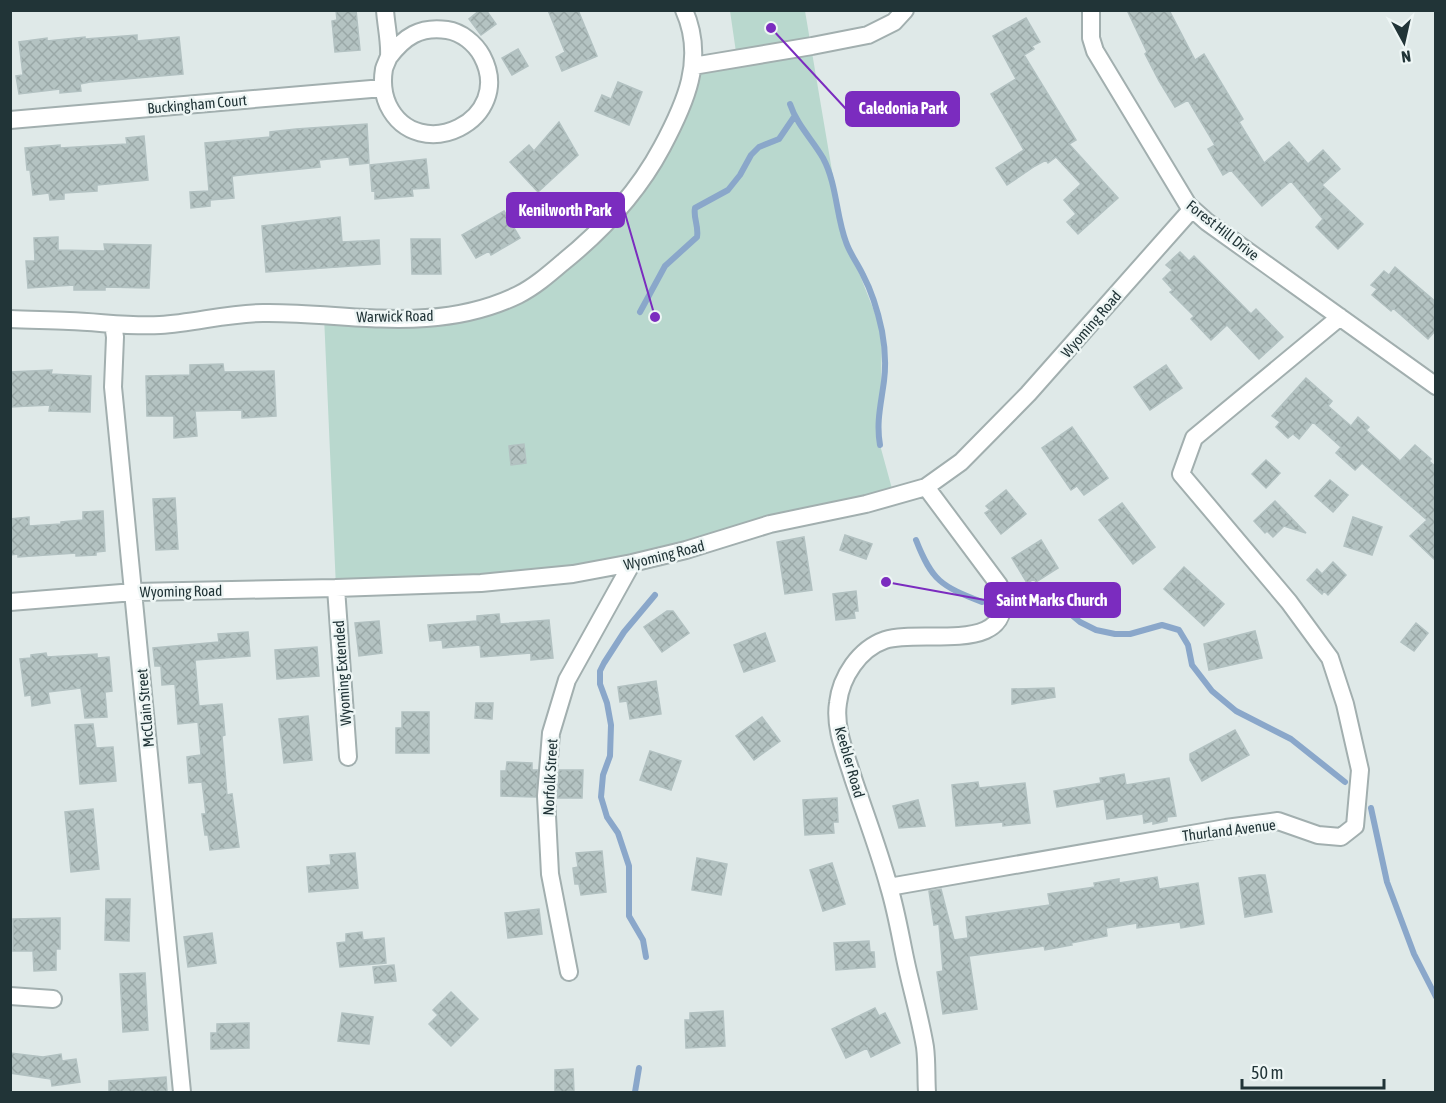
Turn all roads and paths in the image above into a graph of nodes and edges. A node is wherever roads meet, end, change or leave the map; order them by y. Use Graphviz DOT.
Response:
graph roads {
  1 [pos="385,10"];
  2 [pos="684,10"];
  3 [pos="905,10"];
  4 [pos="1091,10"];
  5 [pos="389,57"];
  6 [pos="693,66"];
  7 [pos="383,88"];
  8 [pos="10,120"];
  9 [pos="1192,209"];
  10 [pos="1340,317"];
  11 [pos="10,319"];
  12 [pos="112,324"];
  13 [pos="1436,386"];
  14 [pos="926,487"];
  15 [pos="632,563"];
  16 [pos="336,588"];
  17 [pos="134,592"];
  18 [pos="10,602"];
  19 [pos="348,757"];
  20 [pos="889,887"];
  21 [pos="569,972"];
  22 [pos="10,996"];
  23 [pos="53,999"];
  24 [pos="182,1092"];
  25 [pos="927,1092"];
  1 -- 5 [label="street"];
  2 -- 6 [label="street"];
  3 -- 6 [label="street"];
  4 -- 9 [label="street, Forest Hill Drive"];
  5 -- 7 [label="street"];
  5 -- 7 [label="street"];
  6 -- 12 [label="street, Warwick Road"];
  7 -- 8 [label="street, Buckingham Court"];
  9 -- 10 [label="street, Forest Hill Drive"];
  9 -- 14 [label="street, Wyoming Road"];
  10 -- 13 [label="street, Forest Hill Drive"];
  10 -- 20 [label="street, Thurland Avenue"];
  11 -- 12 [label="street, Warwick Road"];
  12 -- 17 [label="street, McClain Street"];
  14 -- 15 [label="street, Wyoming Road"];
  14 -- 20 [label="street, Keebler Road"];
  15 -- 16 [label="street, Wyoming Road"];
  15 -- 21 [label="street, Norfolk Street"];
  16 -- 17 [label="street, Wyoming Road"];
  16 -- 19 [label="street, Wyoming Extended"];
  17 -- 18 [label="street, Wyoming Road"];
  17 -- 24 [label="street, McClain Street"];
  20 -- 25 [label="street"];
  22 -- 23 [label="street"];
}
